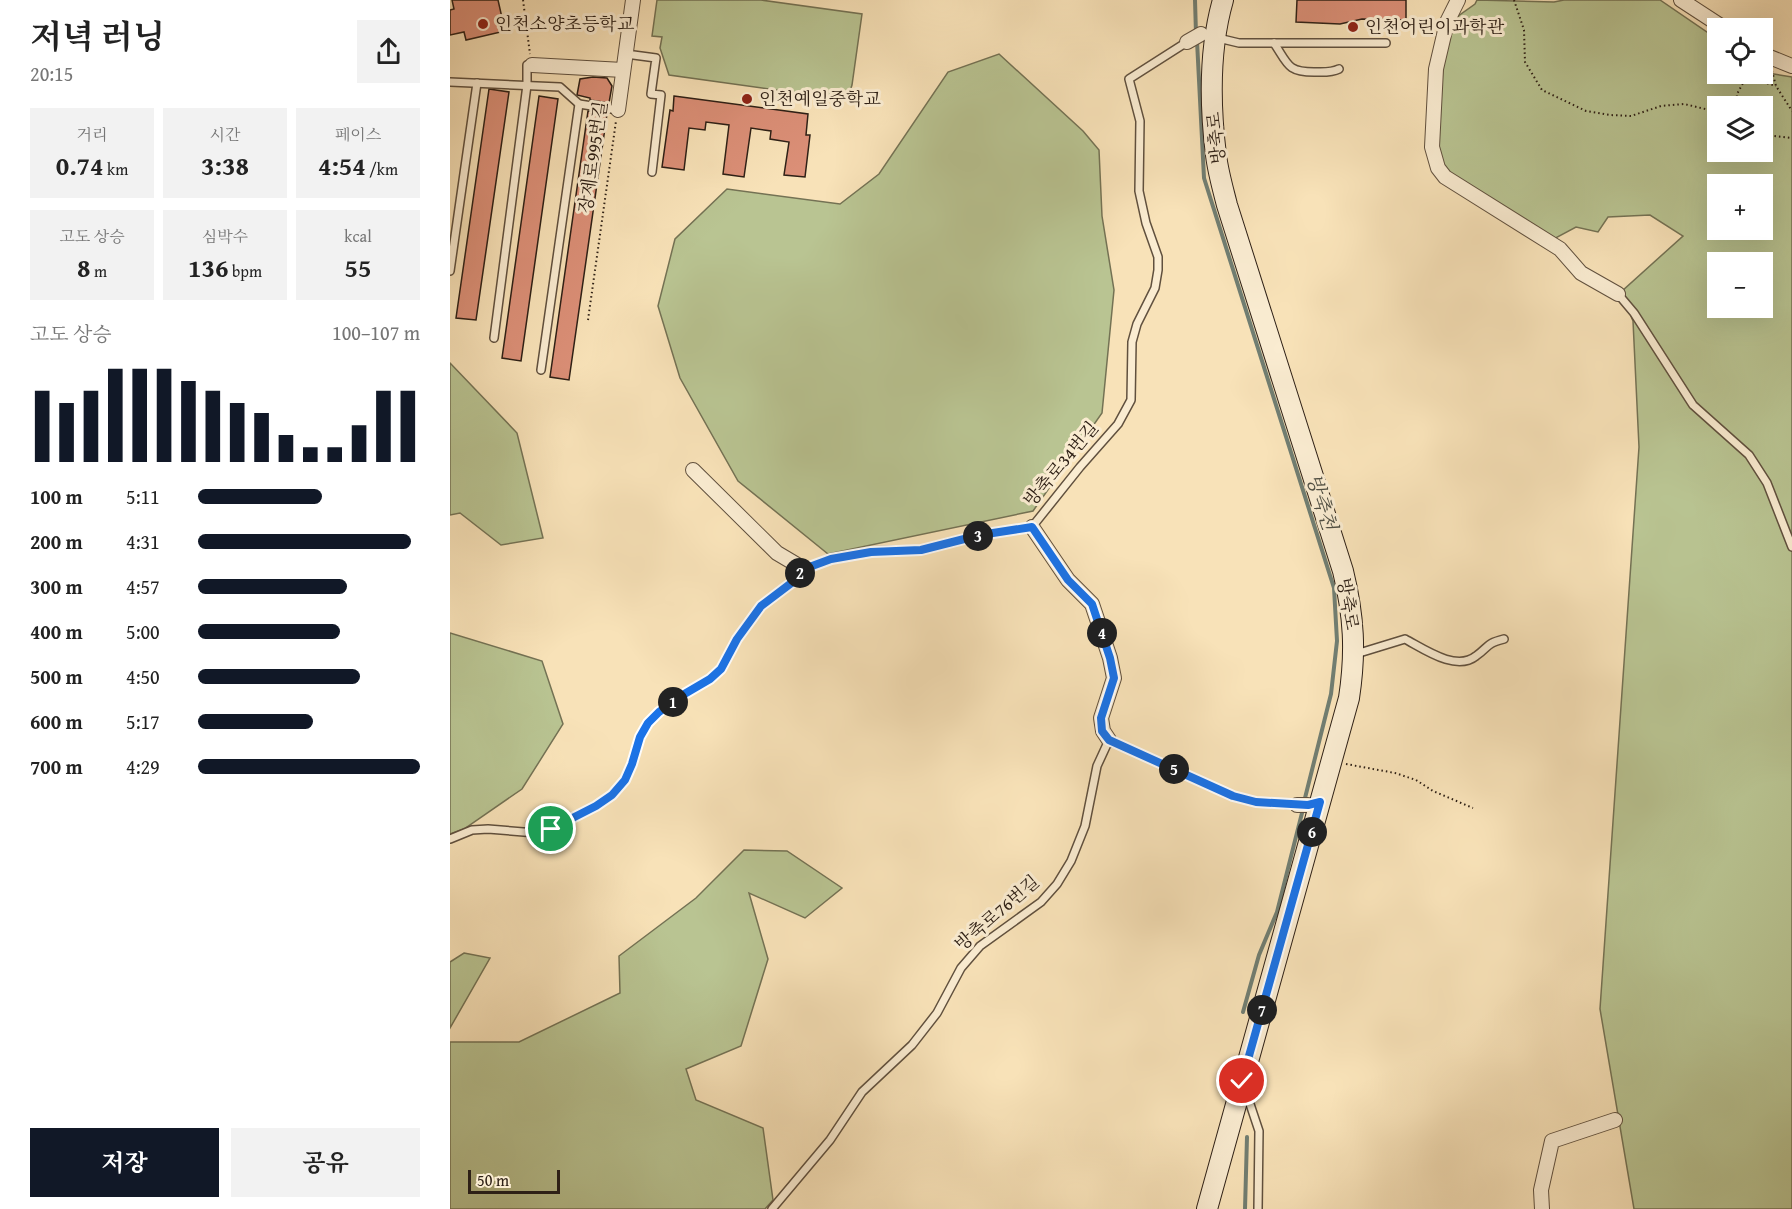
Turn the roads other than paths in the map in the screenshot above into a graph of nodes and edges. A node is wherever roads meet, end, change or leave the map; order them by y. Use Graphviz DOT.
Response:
graph roads {
  1 [pos="633,0"];
  2 [pos="1223,0"];
  3 [pos="1458,0"];
  4 [pos="1681,0"];
  5 [pos="1709,18"];
  6 [pos="1209,36"];
  7 [pos="1187,42"];
  8 [pos="1274,43"];
  9 [pos="1386,43"];
  10 [pos="626,54"];
  11 [pos="1773,59"];
  12 [pos="532,65"];
  13 [pos="1792,66"];
  14 [pos="1339,69"];
  15 [pos="624,70"];
  16 [pos="450,82"];
  17 [pos="477,83"];
  18 [pos="527,85"];
  19 [pos="579,104"];
  20 [pos="618,110"];
  21 [pos="652,172"];
  22 [pos="450,271"];
  23 [pos="1618,294"];
  24 [pos="494,338"];
  25 [pos="541,370"];
  26 [pos="693,470"];
  27 [pos="1032,527"];
  28 [pos="1792,548"];
  29 [pos="804,569"];
  30 [pos="1504,639"];
  31 [pos="1354,655"];
  32 [pos="1109,740"];
  33 [pos="1308,804"];
  34 [pos="450,839"];
  35 [pos="1242,1081"];
  36 [pos="1615,1120"];
  37 [pos="772,1209"];
  38 [pos="1207,1209"];
  39 [pos="1258,1209"];
  40 [pos="1542,1209"];
  1 -- 10 [label="street, 장제로995번길"];
  2 -- 6 [label="street, 방축로"];
  3 -- 23 [label="street"];
  4 -- 5 [label="street"];
  6 -- 7 [label="street, 방축로34번길"];
  6 -- 8 [label="lane"];
  6 -- 31 [label="street, 방축로"];
  7 -- 27 [label="lane, 방축로34번길"];
  8 -- 9 [label="lane"];
  8 -- 14 [label="lane"];
  10 -- 15 [label="street, 장제로995번길"];
  10 -- 21 [label="lane"];
  11 -- 13 [label="street"];
  12 -- 15 [label="street"];
  12 -- 18 [label="lane"];
  15 -- 20 [label="street, 장제로995번길"];
  16 -- 17 [label="lane"];
  17 -- 18 [label="lane"];
  17 -- 22 [label="lane"];
  18 -- 19 [label="lane"];
  18 -- 24 [label="lane"];
  19 -- 20 [label="lane"];
  19 -- 25 [label="lane"];
  23 -- 28 [label="lane"];
  26 -- 29 [label="street"];
  27 -- 29 [label="lane, 방축로34번길"];
  27 -- 32 [label="street"];
  29 -- 34 [label="lane, 방축로34번길"];
  30 -- 31 [label="lane"];
  31 -- 33 [label="street, 방축로"];
  32 -- 33 [label="lane"];
  32 -- 37 [label="lane, 방축로76번길"];
  33 -- 35 [label="street, 방축로"];
  35 -- 38 [label="street, 방축로"];
  35 -- 39 [label="lane"];
  36 -- 40 [label="street"];
}
